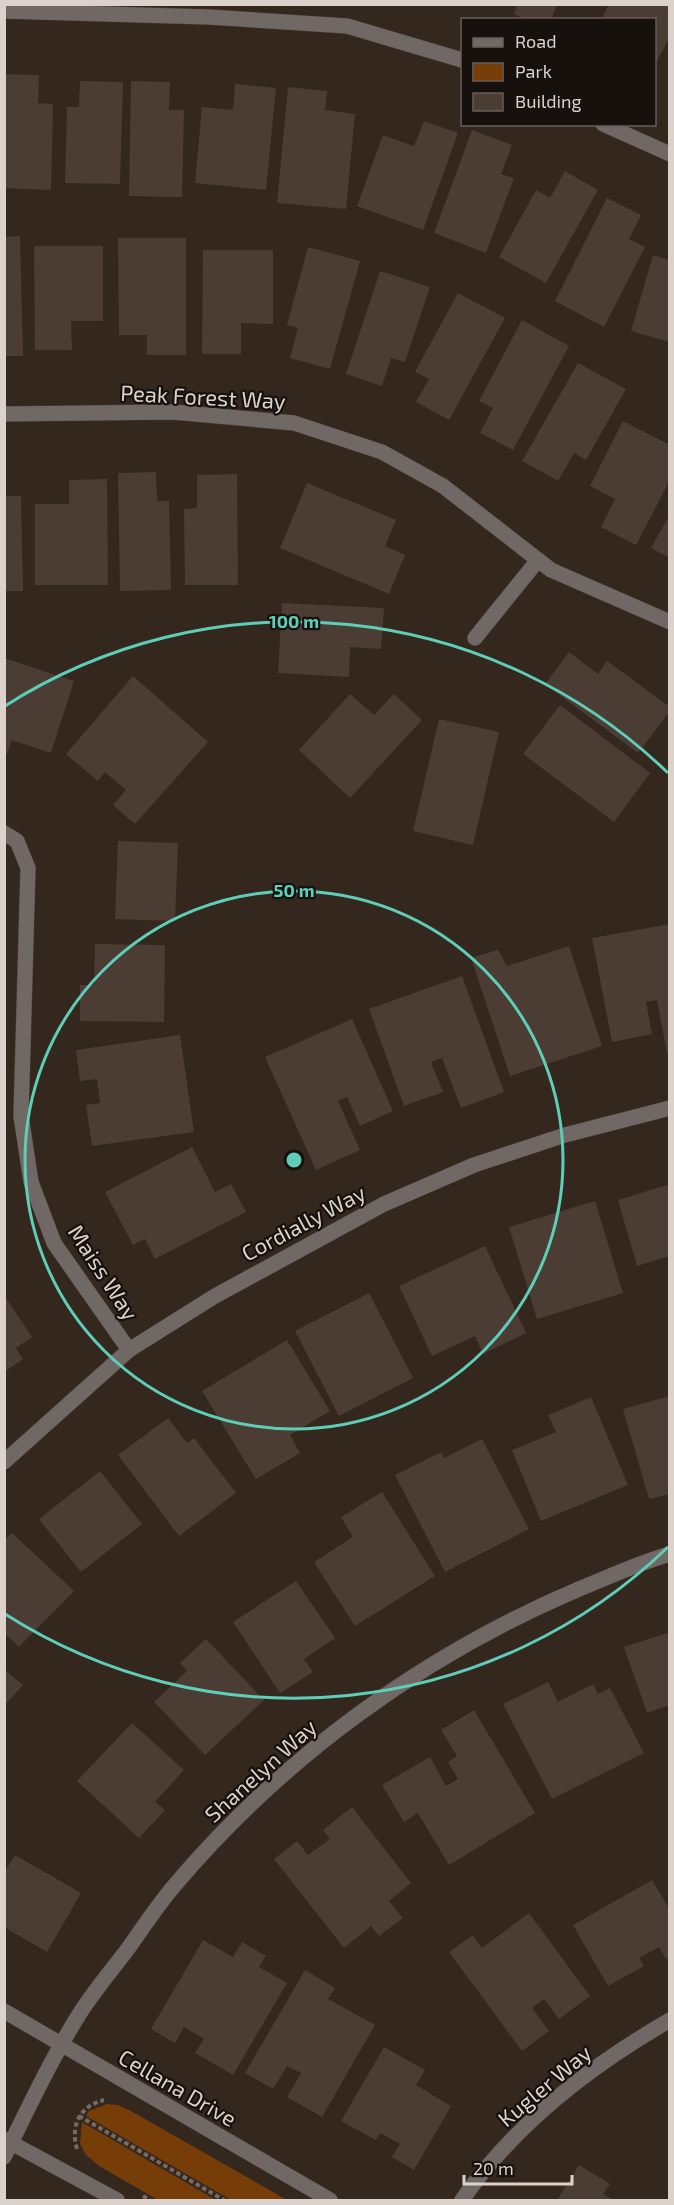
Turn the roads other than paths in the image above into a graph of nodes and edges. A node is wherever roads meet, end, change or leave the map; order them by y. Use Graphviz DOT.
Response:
graph roads {
  1 [pos="4,11"];
  2 [pos="461,60"];
  3 [pos="607,126"];
  4 [pos="669,154"];
  5 [pos="4,414"];
  6 [pos="538,560"];
  7 [pos="669,622"];
  8 [pos="475,638"];
  9 [pos="4,833"];
  10 [pos="669,1108"];
  11 [pos="129,1350"];
  12 [pos="4,1462"];
  13 [pos="669,1554"];
  14 [pos="4,2011"];
  15 [pos="669,2020"];
  16 [pos="62,2044"];
  17 [pos="7,2147"];
  18 [pos="117,2200"];
  19 [pos="330,2200"];
  20 [pos="462,2200"];
  1 -- 2 [label="street"];
  3 -- 4 [label="street"];
  5 -- 6 [label="street, Peak Forest Way"];
  6 -- 7 [label="street, Peak Forest Way"];
  6 -- 8 [label="street"];
  9 -- 11 [label="street, Maiss Way"];
  10 -- 11 [label="street, Cordially Way"];
  11 -- 12 [label="street, Cordially Way"];
  13 -- 16 [label="street, Shanelyn Way"];
  14 -- 16 [label="street, Cellana Drive"];
  15 -- 20 [label="street, Kugler Way"];
  16 -- 17 [label="street, Shanelyn Way"];
  16 -- 19 [label="street, Cellana Drive"];
  17 -- 18 [label="street"];
}
